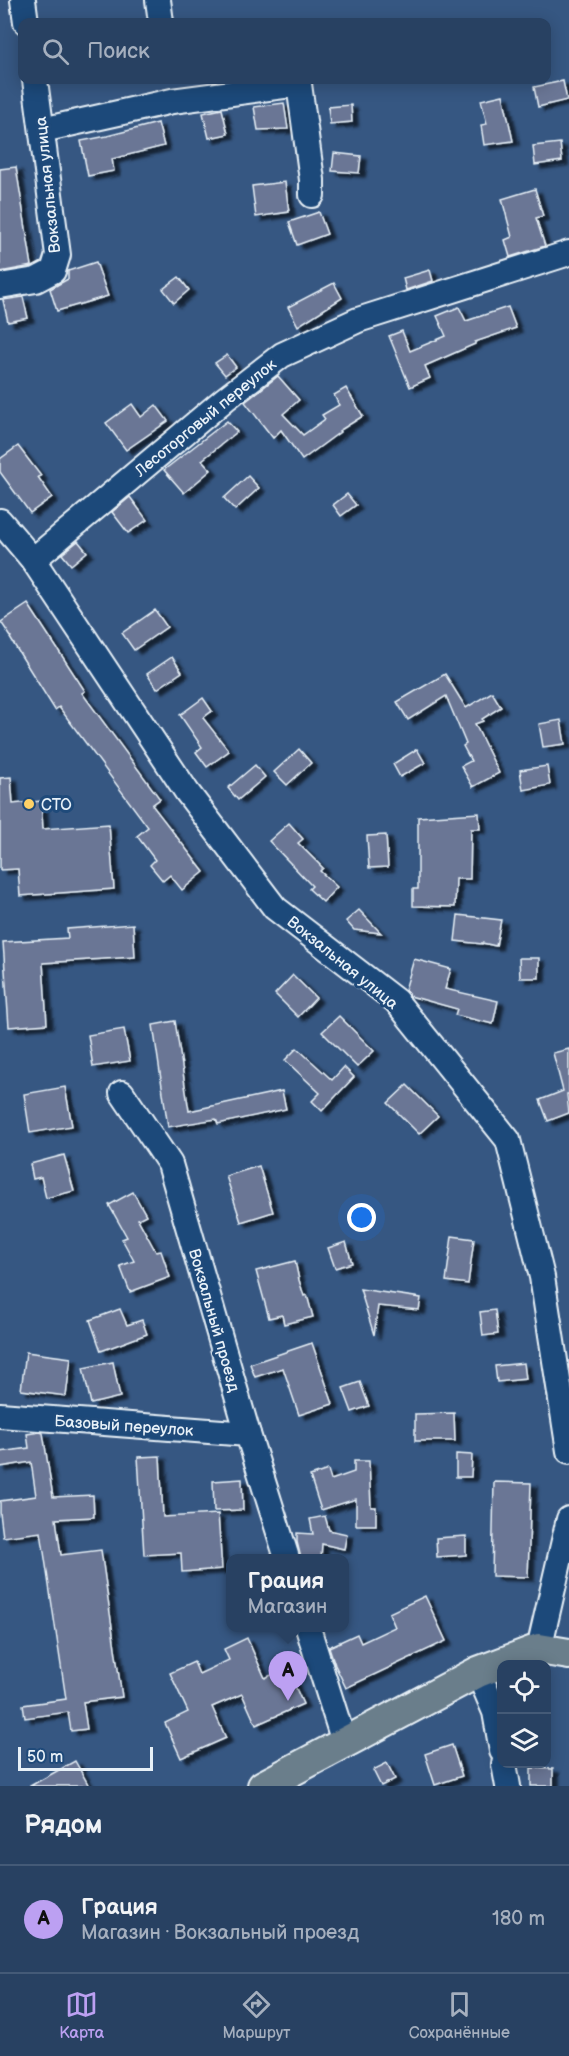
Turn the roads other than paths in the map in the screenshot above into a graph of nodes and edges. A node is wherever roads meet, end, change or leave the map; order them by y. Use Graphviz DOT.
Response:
graph roads {
  1 [pos="23,0"];
  2 [pos="158,0"];
  3 [pos="25,18"];
  4 [pos="160,18"];
  5 [pos="36,84"];
  6 [pos="170,90"];
  7 [pos="42,130"];
  8 [pos="312,195"];
  9 [pos="569,253"];
  10 [pos="0,286"];
  11 [pos="0,521"];
  12 [pos="33,560"];
  13 [pos="122,1092"];
  14 [pos="0,1415"];
  15 [pos="248,1434"];
  16 [pos="569,1451"];
  17 [pos="569,1519"];
  18 [pos="286,1554"];
  19 [pos="309,1632"];
  20 [pos="539,1649"];
  21 [pos="569,1653"];
  22 [pos="478,1672"];
  23 [pos="497,1725"];
  24 [pos="344,1742"];
  25 [pos="505,1768"];
  26 [pos="263,1786"];
  27 [pos="508,1786"];
  1 -- 3 [label="street"];
  2 -- 4 [label="street"];
  5 -- 7 [label="street, Вокзальная улица"];
  6 -- 7 [label="street"];
  6 -- 8 [label="street"];
  7 -- 10 [label="street, Вокзальная улица"];
  9 -- 12 [label="street, Лесоторговый переулок"];
  11 -- 12 [label="street, Вокзальная улица"];
  12 -- 16 [label="street, Вокзальная улица"];
  13 -- 15 [label="street, Вокзальный проезд"];
  14 -- 15 [label="street, Базовый переулок"];
  15 -- 18 [label="street, Вокзальный проезд"];
  17 -- 20 [label="street"];
  19 -- 24 [label="street"];
  20 -- 21 [label="main road"];
  20 -- 22 [label="main road"];
  22 -- 23 [label="street"];
  22 -- 24 [label="main road"];
  24 -- 26 [label="main road"];
  25 -- 27 [label="street"];
}
